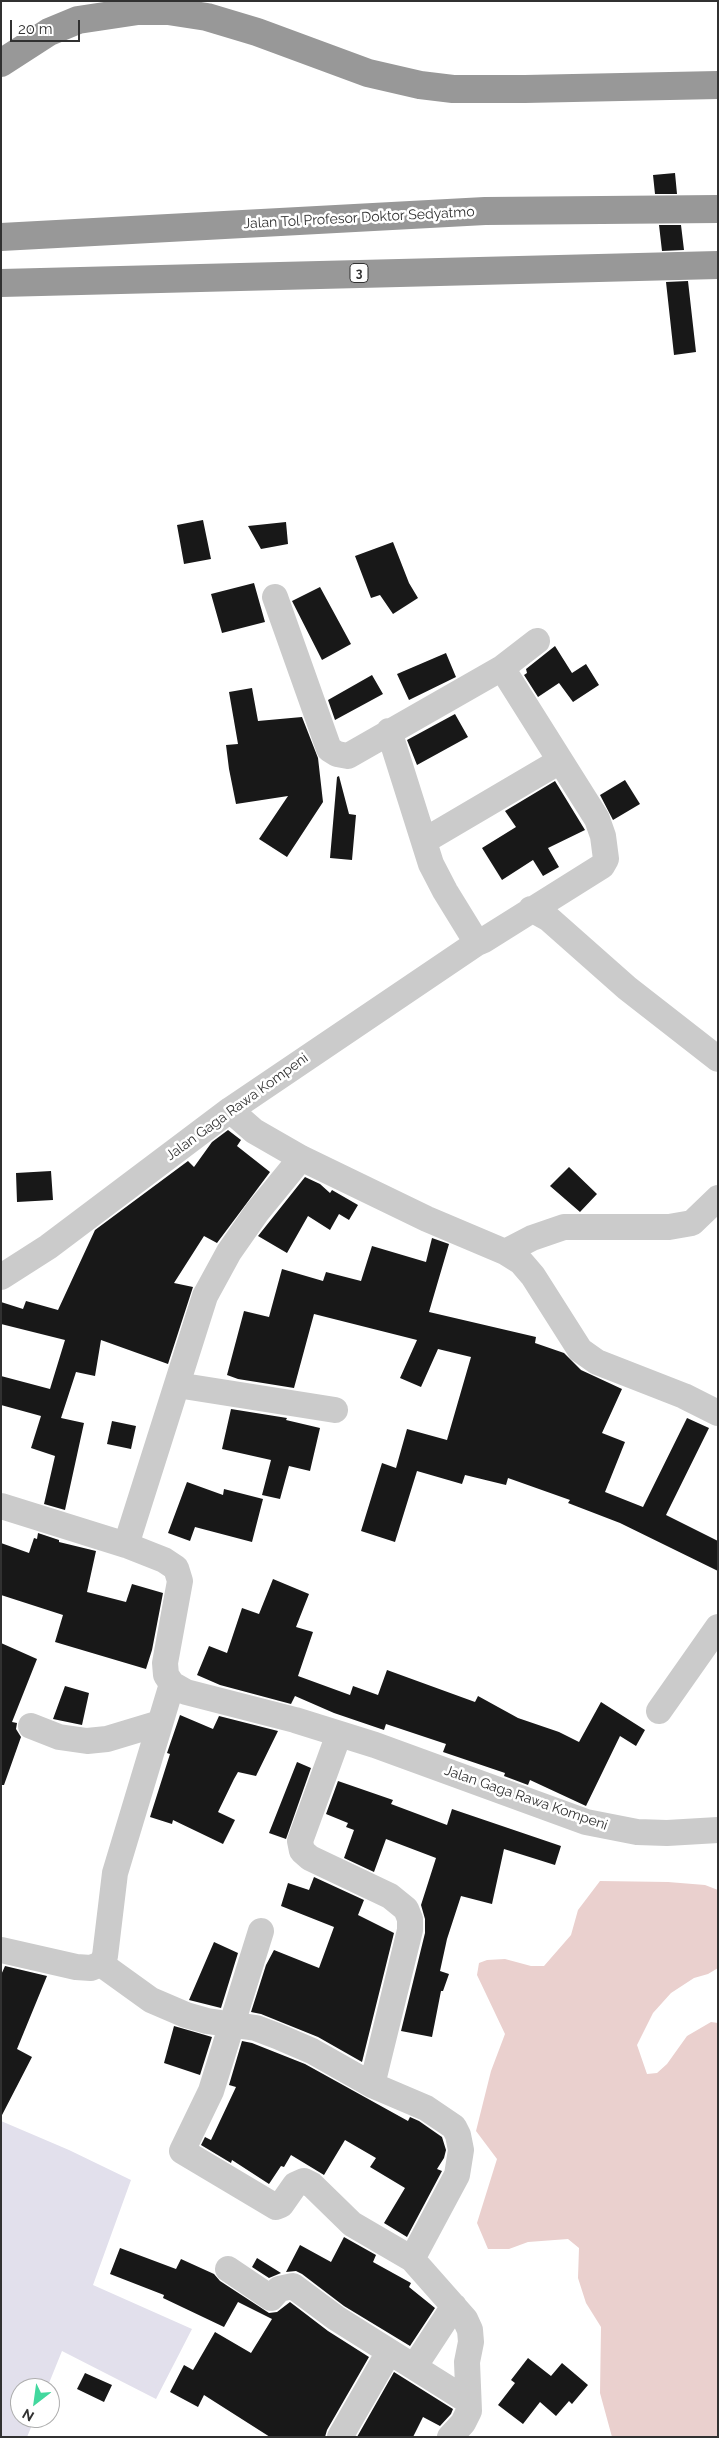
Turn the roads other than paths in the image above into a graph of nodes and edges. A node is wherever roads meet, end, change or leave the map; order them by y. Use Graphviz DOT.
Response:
graph roads {
  1 [pos="1,63"];
  2 [pos="718,84"];
  3 [pos="718,210"];
  4 [pos="1,237"];
  5 [pos="718,264"];
  6 [pos="1,283"];
  7 [pos="275,597"];
  8 [pos="537,641"];
  9 [pos="502,668"];
  10 [pos="389,732"];
  11 [pos="560,761"];
  12 [pos="424,841"];
  13 [pos="531,909"];
  14 [pos="477,943"];
  15 [pos="718,1059"];
  16 [pos="230,1110"];
  17 [pos="301,1158"];
  18 [pos="718,1198"];
  19 [pos="505,1252"];
  20 [pos="1,1278"];
  21 [pos="177,1385"];
  22 [pos="335,1410"];
  23 [pos="718,1413"];
  24 [pos="1,1506"];
  25 [pos="126,1545"];
  26 [pos="718,1627"];
  27 [pos="172,1684"];
  28 [pos="659,1711"];
  29 [pos="160,1723"];
  30 [pos="31,1726"];
  31 [pos="339,1734"];
  32 [pos="718,1830"];
  33 [pos="261,1931"];
  34 [pos="1,1950"];
  35 [pos="101,1964"];
  36 [pos="232,2024"];
  37 [pos="372,2085"];
  38 [pos="412,2259"];
  39 [pos="228,2268"];
  40 [pos="454,2306"];
  41 [pos="389,2352"];
  42 [pos="414,2367"];
  43 [pos="468,2401"];
  44 [pos="340,2437"];
  45 [pos="450,2437"];
  1 -- 2 [label="highway"];
  3 -- 4 [label="highway, Jalan Tol Profesor Doktor Sedyatmo"];
  5 -- 6 [label="highway, 3"];
  7 -- 10 [label="street"];
  8 -- 9 [label="street"];
  9 -- 10 [label="street"];
  9 -- 11 [label="street"];
  10 -- 12 [label="street"];
  11 -- 12 [label="street"];
  11 -- 13 [label="street, Jalan Gaga Rawa Kompeni"];
  12 -- 14 [label="street"];
  13 -- 14 [label="street, Jalan Gaga Rawa Kompeni"];
  13 -- 15 [label="street"];
  14 -- 16 [label="street, Jalan Gaga Rawa Kompeni"];
  16 -- 17 [label="street"];
  16 -- 20 [label="street, Jalan Gaga Rawa Kompeni"];
  17 -- 19 [label="street"];
  17 -- 21 [label="street"];
  18 -- 19 [label="street"];
  19 -- 23 [label="street"];
  21 -- 22 [label="street"];
  21 -- 25 [label="street"];
  24 -- 25 [label="street"];
  25 -- 27 [label="street"];
  26 -- 28 [label="street"];
  27 -- 29 [label="street"];
  27 -- 31 [label="street, Jalan Gaga Rawa Kompeni"];
  29 -- 30 [label="street"];
  29 -- 35 [label="street"];
  31 -- 32 [label="street, Jalan Gaga Rawa Kompeni"];
  31 -- 37 [label="street"];
  33 -- 36 [label="street"];
  34 -- 35 [label="street"];
  35 -- 36 [label="street"];
  36 -- 37 [label="street"];
  36 -- 38 [label="street"];
  37 -- 38 [label="street"];
  38 -- 40 [label="street"];
  39 -- 41 [label="street"];
  40 -- 42 [label="street"];
  40 -- 43 [label="street"];
  41 -- 42 [label="street"];
  41 -- 44 [label="street"];
  42 -- 43 [label="street"];
  43 -- 45 [label="street"];
}
